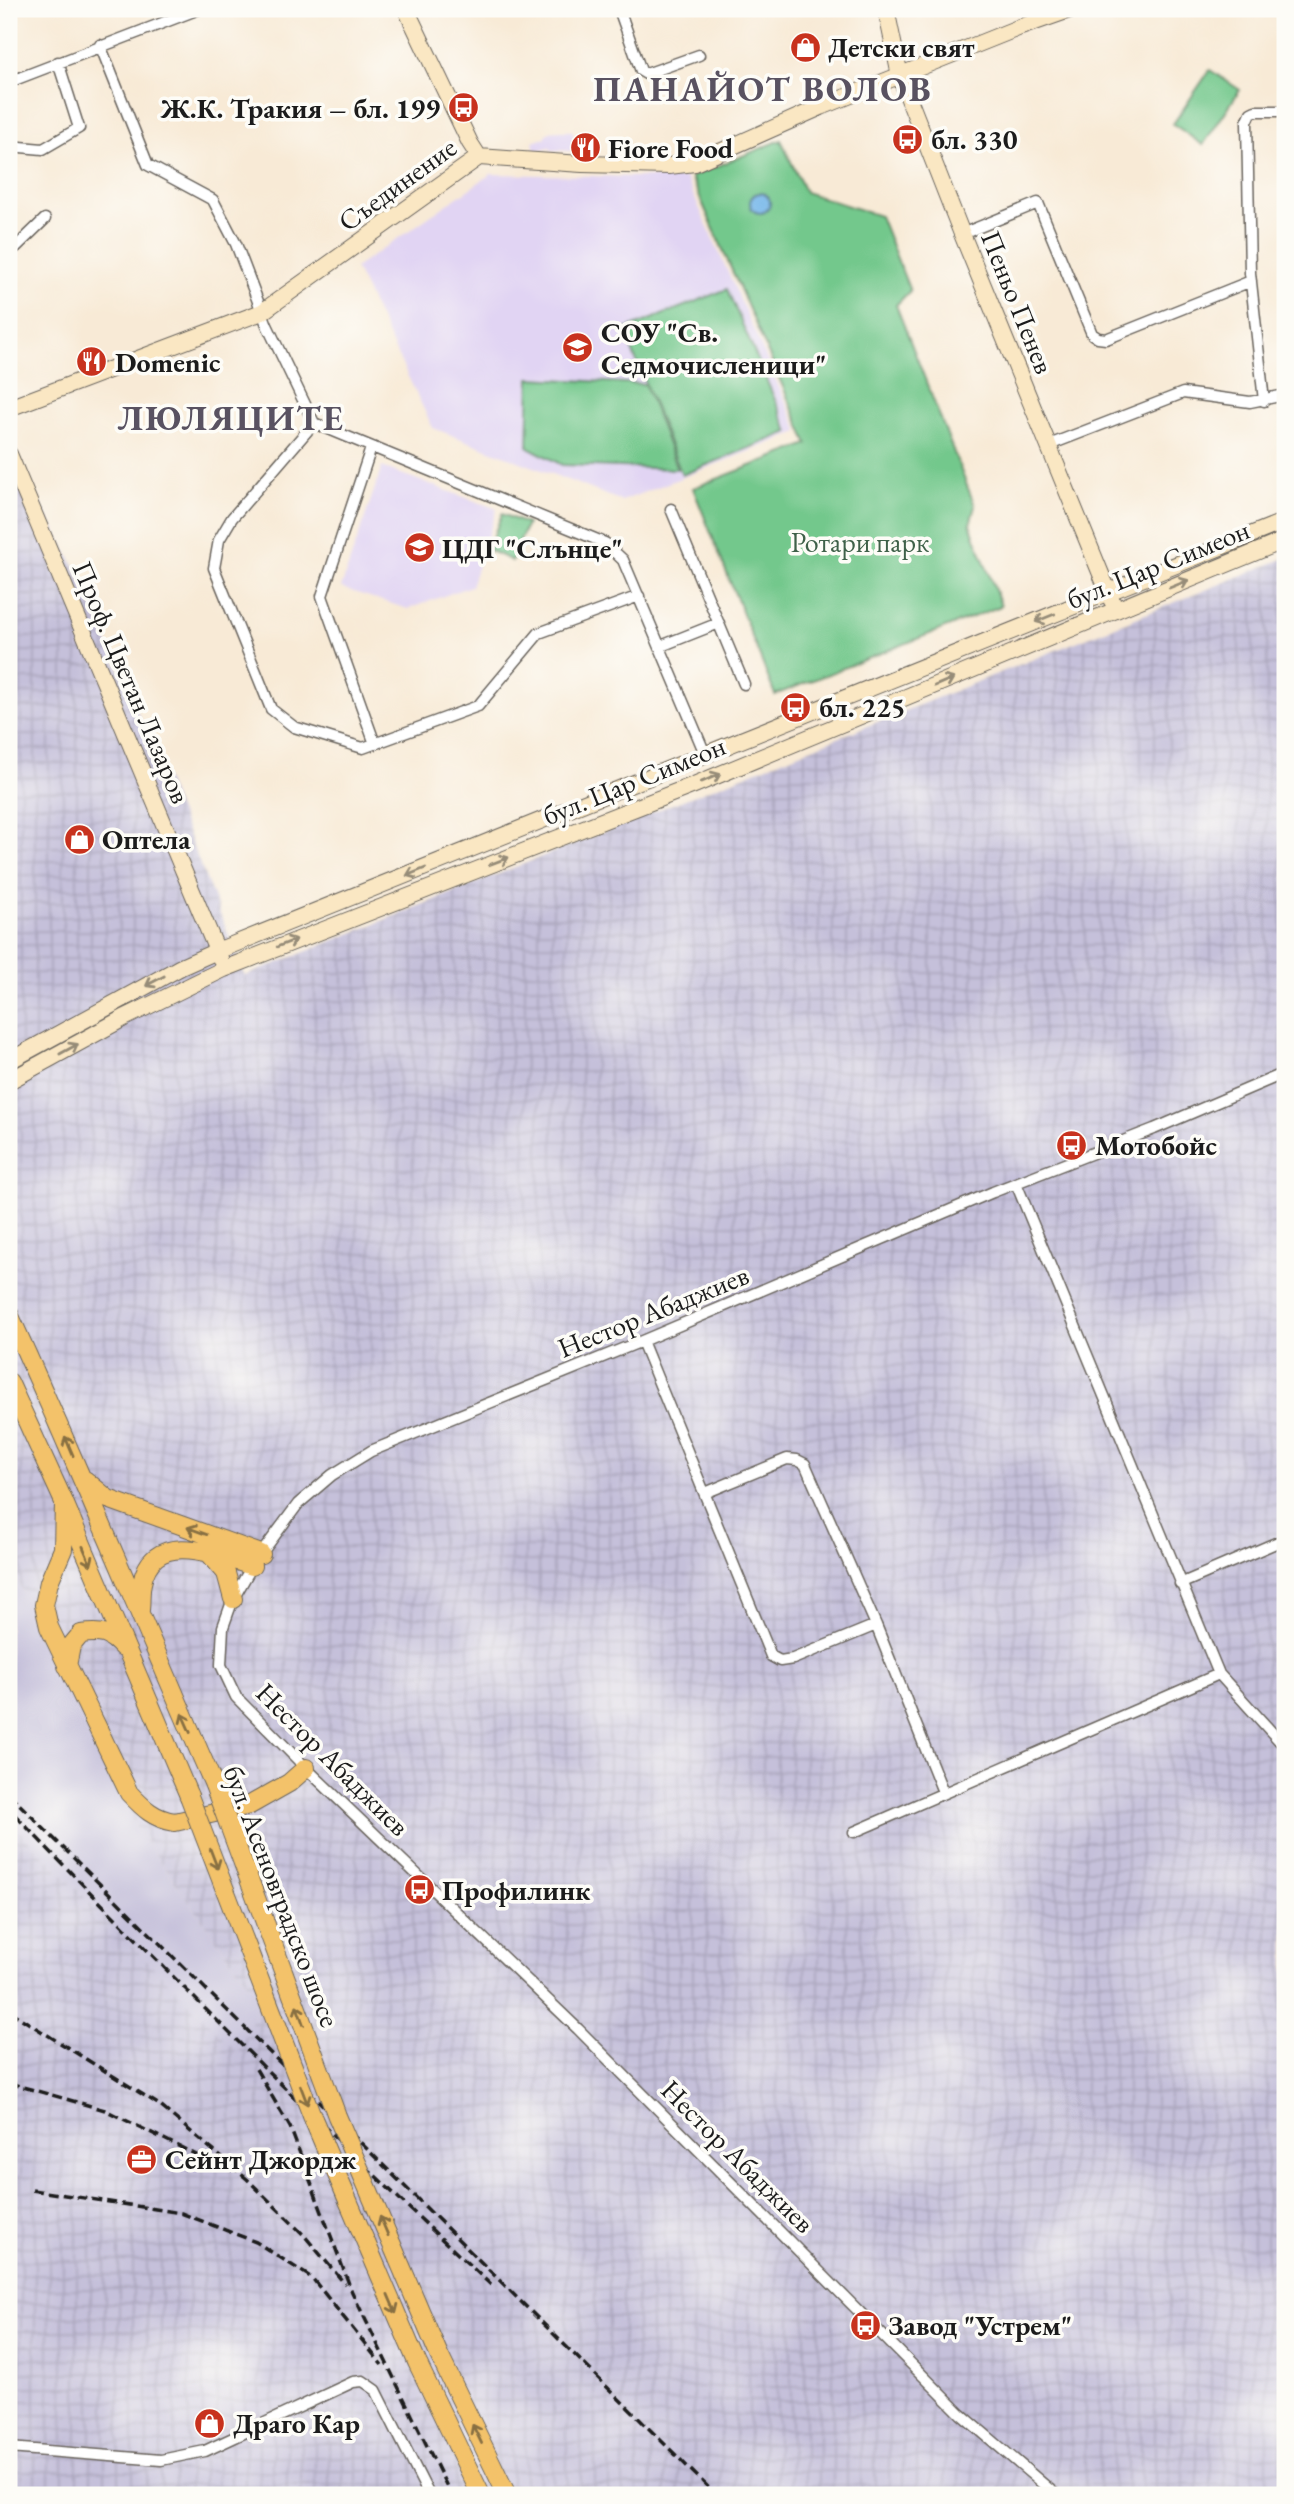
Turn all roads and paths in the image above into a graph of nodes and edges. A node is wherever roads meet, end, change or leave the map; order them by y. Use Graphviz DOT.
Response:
graph roads {
  1 [pos="199,9"];
  2 [pos="406,9"];
  3 [pos="619,9"];
  4 [pos="886,9"];
  5 [pos="1072,9"];
  6 [pos="100,45"];
  7 [pos="699,55"];
  8 [pos="58,62"];
  9 [pos="900,76"];
  10 [pos="9,82"];
  11 [pos="1285,111"];
  12 [pos="9,146"];
  13 [pos="479,157"];
  14 [pos="45,219"];
  15 [pos="962,234"];
  16 [pos="9,248"];
  17 [pos="1251,281"];
  18 [pos="262,312"];
  19 [pos="1285,395"];
  20 [pos="1264,401"];
  21 [pos="9,408"];
  22 [pos="314,424"];
  23 [pos="1049,445"];
  24 [pos="371,448"];
  25 [pos="9,454"];
  26 [pos="671,509"];
  27 [pos="1285,521"];
  28 [pos="1285,540"];
  29 [pos="1108,592"];
  30 [pos="639,596"];
  31 [pos="1116,610"];
  32 [pos="719,623"];
  33 [pos="661,646"];
  34 [pos="744,684"];
  35 [pos="375,744"];
  36 [pos="706,755"];
  37 [pos="217,951"];
  38 [pos="224,969"];
  39 [pos="9,1060"];
  40 [pos="1285,1073"];
  41 [pos="9,1081"];
  42 [pos="1016,1183"];
  43 [pos="9,1314"];
  44 [pos="642,1341"];
  45 [pos="9,1382"];
  46 [pos="82,1478"];
  47 [pos="705,1493"];
  48 [pos="64,1502"];
  49 [pos="1285,1539"];
  50 [pos="208,1552"];
  51 [pos="257,1560"];
  52 [pos="1180,1584"];
  53 [pos="233,1599"];
  54 [pos="140,1617"];
  55 [pos="876,1625"];
  56 [pos="128,1653"];
  57 [pos="67,1666"];
  58 [pos="1219,1674"];
  59 [pos="1285,1746"];
  60 [pos="306,1768"];
  61 [pos="943,1792"];
  62 [pos="854,1832"];
  63 [pos="9,2448"];
  64 [pos="429,2495"];
  65 [pos="481,2495"];
  66 [pos="507,2495"];
  67 [pos="1056,2495"];
  1 -- 6 [label="street"];
  2 -- 13 [label="main road"];
  3 -- 7 [label="street"];
  4 -- 9 [label="main road, Пеньо Пенев"];
  5 -- 9 [label="main road, Съединение"];
  6 -- 8 [label="street"];
  6 -- 18 [label="street"];
  8 -- 10 [label="street"];
  8 -- 12 [label="street"];
  9 -- 13 [label="main road, Съединение"];
  9 -- 15 [label="main road, Пеньо Пенев"];
  11 -- 17 [label="street"];
  13 -- 18 [label="main road, Съединение"];
  14 -- 16 [label="street"];
  15 -- 17 [label="street"];
  15 -- 23 [label="main road, Пеньо Пенев"];
  17 -- 20 [label="street"];
  18 -- 21 [label="main road, Съединение"];
  18 -- 22 [label="street"];
  19 -- 20 [label="street"];
  20 -- 23 [label="street"];
  22 -- 24 [label="street"];
  22 -- 35 [label="street"];
  23 -- 29 [label="main road, Пеньо Пенев"];
  24 -- 30 [label="street"];
  24 -- 35 [label="street"];
  25 -- 37 [label="main road, Проф. Цветан Лазаров"];
  26 -- 32 [label="street"];
  27 -- 29 [label="main road, бул. Цар Симеон"];
  31 -- 28 [label="main road, бул. Цар Симеон, one-way"];
  29 -- 31 [label="main road, Пеньо Пенев"];
  29 -- 36 [label="main road, бул. Цар Симеон, one-way"];
  30 -- 33 [label="street"];
  30 -- 35 [label="street"];
  38 -- 31 [label="main road, бул. Цар Симеон, one-way"];
  32 -- 33 [label="street"];
  32 -- 34 [label="street"];
  33 -- 36 [label="street"];
  36 -- 37 [label="main road, бул. Цар Симеон, one-way"];
  37 -- 38 [label="main road, Проф. Цветан Лазаров"];
  37 -- 39 [label="main road, бул. Цар Симеон, one-way"];
  41 -- 38 [label="main road, бул. Цар Симеон, one-way"];
  40 -- 42 [label="street, Нестор Абаджиев"];
  42 -- 44 [label="street, Нестор Абаджиев"];
  42 -- 52 [label="street"];
  46 -- 43 [label="main road, бул. Асеновградско шосе, one-way"];
  44 -- 47 [label="street"];
  44 -- 51 [label="street, Нестор Абаджиев"];
  45 -- 48 [label="main road, бул. Асеновградско шосе"];
  51 -- 46 [label="main road, one-way"];
  46 -- 54 [label="main road, бул. Асеновградско шосе"];
  47 -- 55 [label="street"];
  47 -- 55 [label="street"];
  48 -- 56 [label="main road, бул. Асеновградско шосе, one-way"];
  48 -- 57 [label="main road"];
  49 -- 52 [label="street"];
  50 -- 51 [label="main road"];
  50 -- 53 [label="main road"];
  50 -- 54 [label="main road"];
  51 -- 53 [label="street, Нестор Абаджиев"];
  52 -- 58 [label="street"];
  53 -- 60 [label="street, Нестор Абаджиев"];
  66 -- 54 [label="main road, бул. Асеновградско шосе, one-way, bridge"];
  55 -- 61 [label="street"];
  56 -- 57 [label="main road"];
  56 -- 65 [label="main road, бул. Асеновградско шосе, one-way, bridge"];
  57 -- 60 [label="main road"];
  58 -- 59 [label="street"];
  58 -- 61 [label="street"];
  60 -- 67 [label="street, Нестор Абаджиев"];
  61 -- 62 [label="street"];
  63 -- 64 [label="street"];
}
